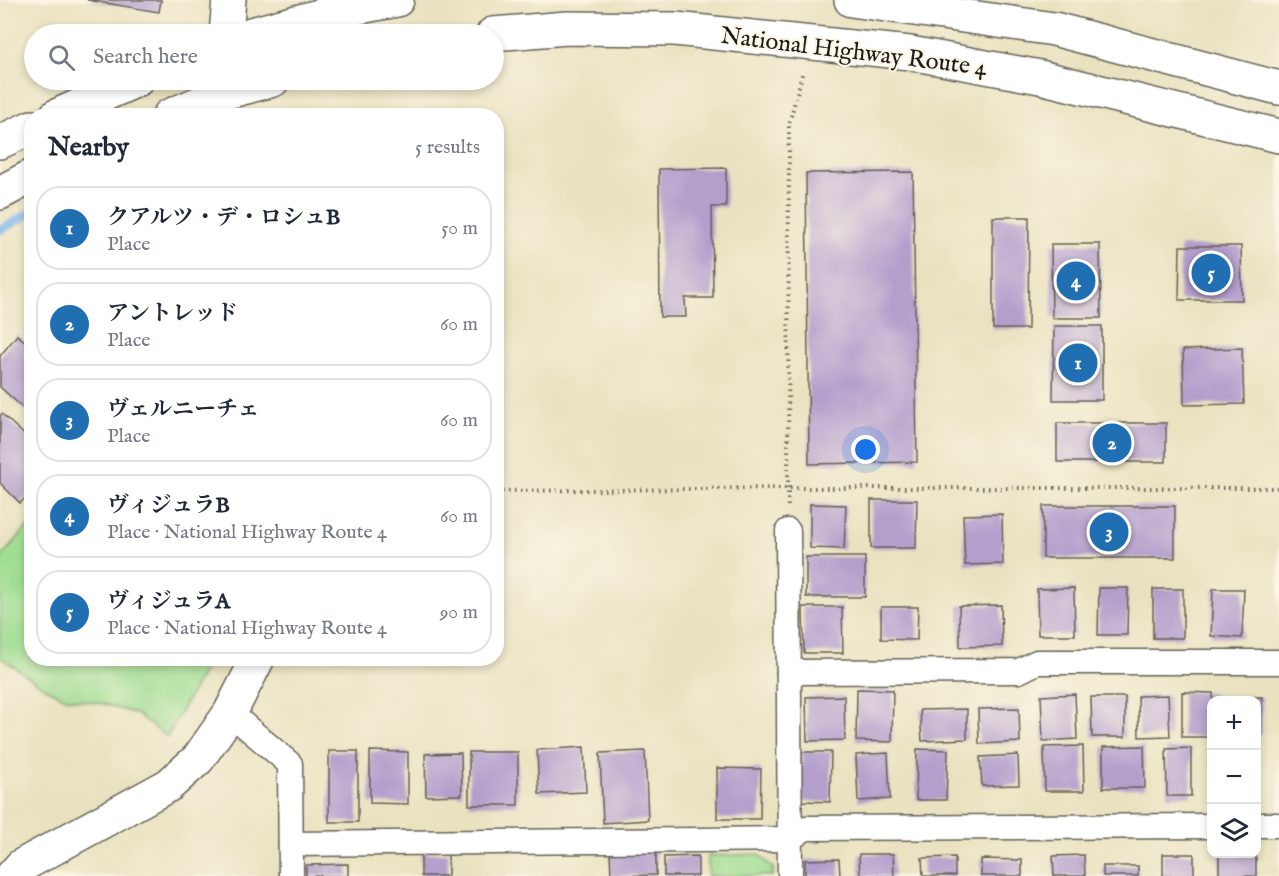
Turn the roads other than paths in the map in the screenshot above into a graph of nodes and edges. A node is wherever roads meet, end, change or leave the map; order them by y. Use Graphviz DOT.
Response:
graph roads {
  1 [pos="229,0"];
  2 [pos="397,0"];
  3 [pos="851,0"];
  4 [pos="227,24"];
  5 [pos="287,24"];
  6 [pos="504,33"];
  7 [pos="1279,88"];
  8 [pos="114,90"];
  9 [pos="241,90"];
  10 [pos="222,96"];
  11 [pos="74,108"];
  12 [pos="190,108"];
  13 [pos="24,131"];
  14 [pos="1279,136"];
  15 [pos="0,142"];
  16 [pos="24,180"];
  17 [pos="0,193"];
  18 [pos="788,531"];
  19 [pos="1279,662"];
  20 [pos="254,666"];
  21 [pos="789,672"];
  22 [pos="230,713"];
  23 [pos="1261,825"];
  24 [pos="1279,825"];
  25 [pos="1207,826"];
  26 [pos="790,840"];
  27 [pos="291,844"];
  28 [pos="12,876"];
  29 [pos="291,876"];
  30 [pos="790,876"];
  1 -- 4 [label="main road"];
  2 -- 5 [label="main road"];
  3 -- 7 [label="main road, National Highway Route 4"];
  6 -- 14 [label="main road, National Highway Route 4"];
  8 -- 11 [label="main road"];
  9 -- 10 [label="main road"];
  10 -- 12 [label="main road"];
  13 -- 15 [label="main road"];
  16 -- 17 [label="main road"];
  18 -- 21 [label="street"];
  19 -- 21 [label="street"];
  20 -- 22 [label="main road"];
  21 -- 26 [label="street"];
  22 -- 27 [label="street"];
  22 -- 28 [label="main road"];
  23 -- 24 [label="street"];
  25 -- 26 [label="street"];
  26 -- 27 [label="street"];
  26 -- 30 [label="street"];
  27 -- 29 [label="street"];
}
